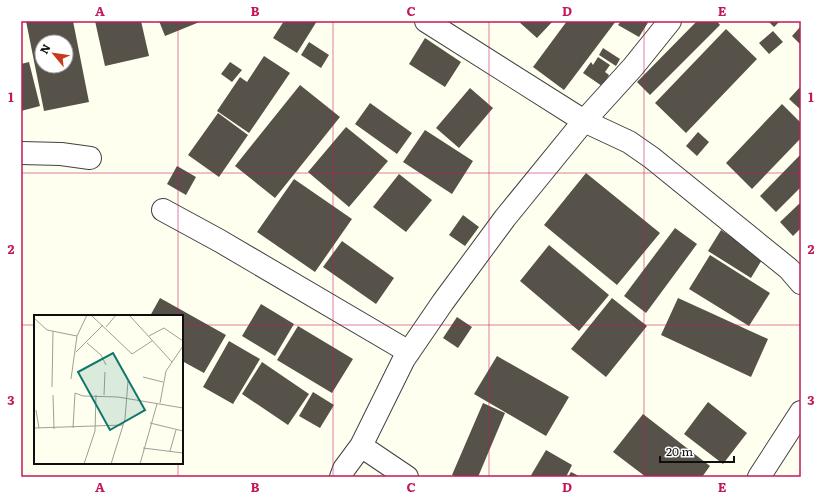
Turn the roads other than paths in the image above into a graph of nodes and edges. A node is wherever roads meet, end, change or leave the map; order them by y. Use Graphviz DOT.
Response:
graph roads {
  1 [pos="426,21"];
  2 [pos="670,21"];
  3 [pos="584,121"];
  4 [pos="21,153"];
  5 [pos="90,158"];
  6 [pos="163,210"];
  7 [pos="801,282"];
  8 [pos="409,352"];
  9 [pos="801,412"];
  10 [pos="361,446"];
  11 [pos="341,477"];
  12 [pos="407,477"];
  13 [pos="759,477"];
  1 -- 3 [label="street"];
  2 -- 3 [label="street"];
  3 -- 7 [label="street"];
  3 -- 8 [label="street"];
  4 -- 5 [label="street"];
  6 -- 8 [label="street"];
  8 -- 10 [label="street"];
  9 -- 13 [label="street"];
  10 -- 11 [label="street"];
  10 -- 12 [label="street"];
}
